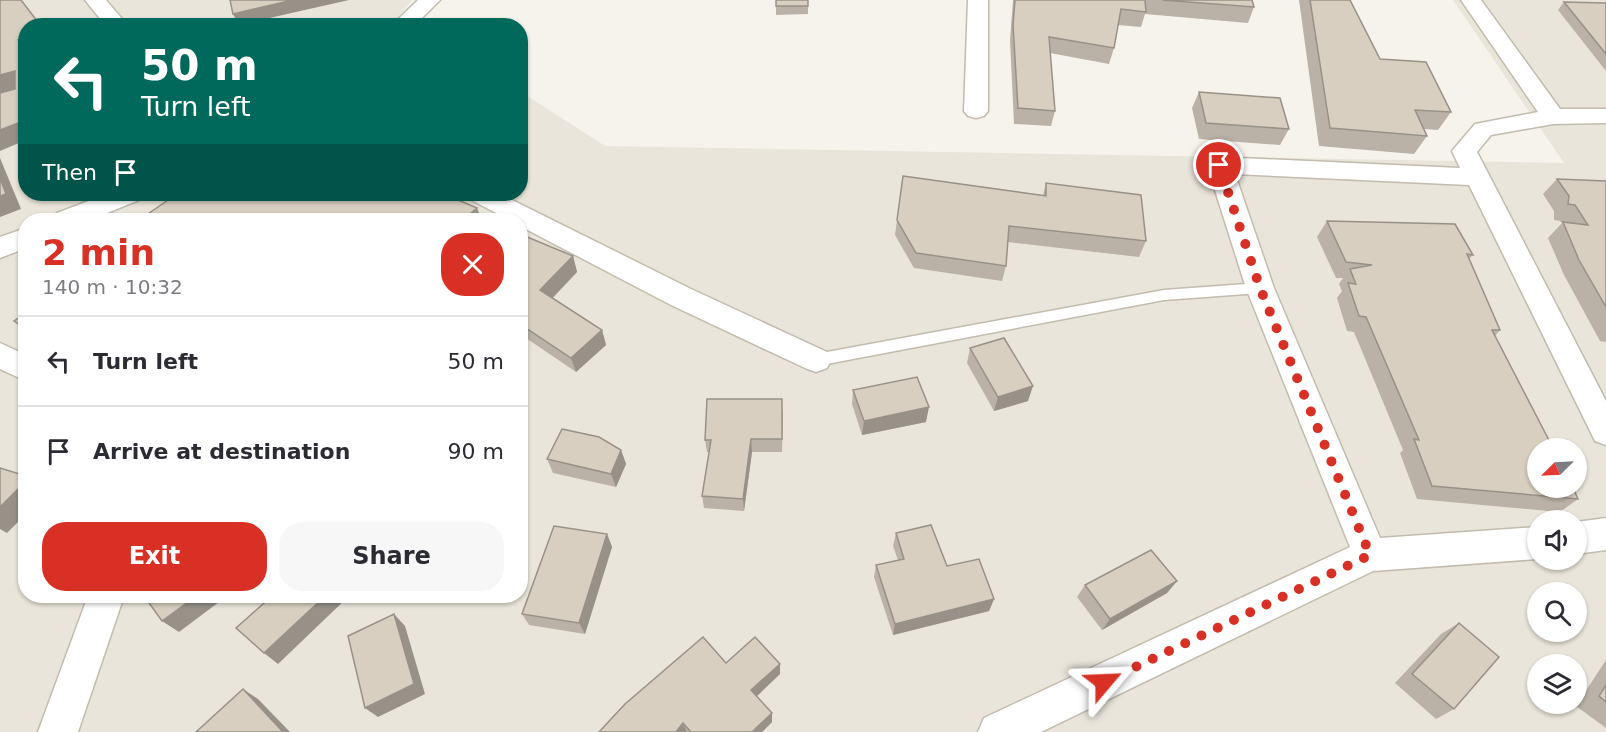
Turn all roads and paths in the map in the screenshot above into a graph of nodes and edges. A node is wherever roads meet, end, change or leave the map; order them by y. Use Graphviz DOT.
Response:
graph roads {
  1 [pos="95,0"];
  2 [pos="430,0"];
  3 [pos="978,0"];
  4 [pos="1471,0"];
  5 [pos="111,18"];
  6 [pos="410,18"];
  7 [pos="976,111"];
  8 [pos="1606,116"];
  9 [pos="1553,117"];
  10 [pos="1477,177"];
  11 [pos="113,201"];
  12 [pos="494,201"];
  13 [pos="83,213"];
  14 [pos="517,213"];
  15 [pos="528,219"];
  16 [pos="18,240"];
  17 [pos="0,248"];
  18 [pos="1260,288"];
  19 [pos="0,356"];
  20 [pos="816,360"];
  21 [pos="18,365"];
  22 [pos="1606,432"];
  23 [pos="1606,534"];
  24 [pos="1587,537"];
  25 [pos="1527,544"];
  26 [pos="1370,555"];
  27 [pos="104,603"];
  28 [pos="58,732"];
  29 [pos="998,732"];
  1 -- 5 [label="street"];
  2 -- 6 [label="street"];
  3 -- 7 [label="street"];
  4 -- 9 [label="street"];
  8 -- 9 [label="street"];
  9 -- 10 [label="street"];
  10 -- 18 [label="street"];
  10 -- 22 [label="street"];
  11 -- 13 [label="street"];
  12 -- 14 [label="street"];
  15 -- 20 [label="street"];
  16 -- 17 [label="street"];
  18 -- 20 [label="lane"];
  18 -- 26 [label="street"];
  19 -- 21 [label="street"];
  23 -- 24 [label="street"];
  25 -- 26 [label="street"];
  26 -- 29 [label="street"];
  27 -- 28 [label="street"];
}
